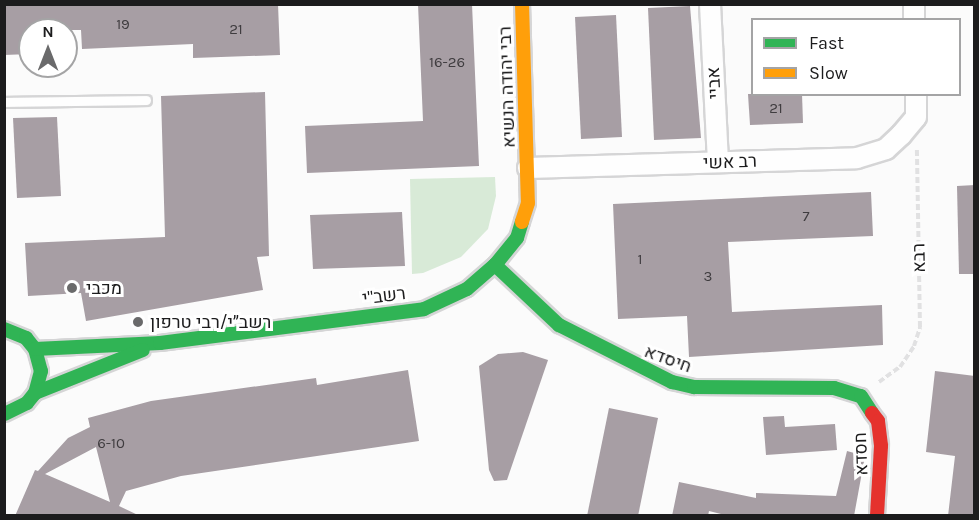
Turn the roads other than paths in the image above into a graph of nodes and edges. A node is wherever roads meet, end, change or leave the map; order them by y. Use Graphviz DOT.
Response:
graph roads {
  1 [pos="522,4"];
  2 [pos="710,4"];
  3 [pos="916,96"];
  4 [pos="146,100"];
  5 [pos="4,102"];
  6 [pos="718,162"];
  7 [pos="528,168"];
  8 [pos="495,265"];
  9 [pos="4,328"];
  10 [pos="160,343"];
  11 [pos="35,349"];
  12 [pos="35,393"];
  13 [pos="861,396"];
  14 [pos="5,414"];
  15 [pos="877,516"];
  1 -- 7 [label="street, רבי יהודה הנשיא"];
  2 -- 6 [label="street, אביי"];
  3 -- 6 [label="street, רב אשי"];
  4 -- 5 [label="lane"];
  6 -- 7 [label="street, רב אשי"];
  7 -- 8 [label="street, רשב\"י"];
  8 -- 10 [label="street, רשב\"י"];
  8 -- 13 [label="street, חיסדא"];
  9 -- 11 [label="street"];
  10 -- 11 [label="street, רשב\"י"];
  10 -- 12 [label="street, רשב\"י"];
  11 -- 12 [label="street"];
  12 -- 14 [label="street, רשב\"י"];
  13 -- 15 [label="street, חסדא"];
}
